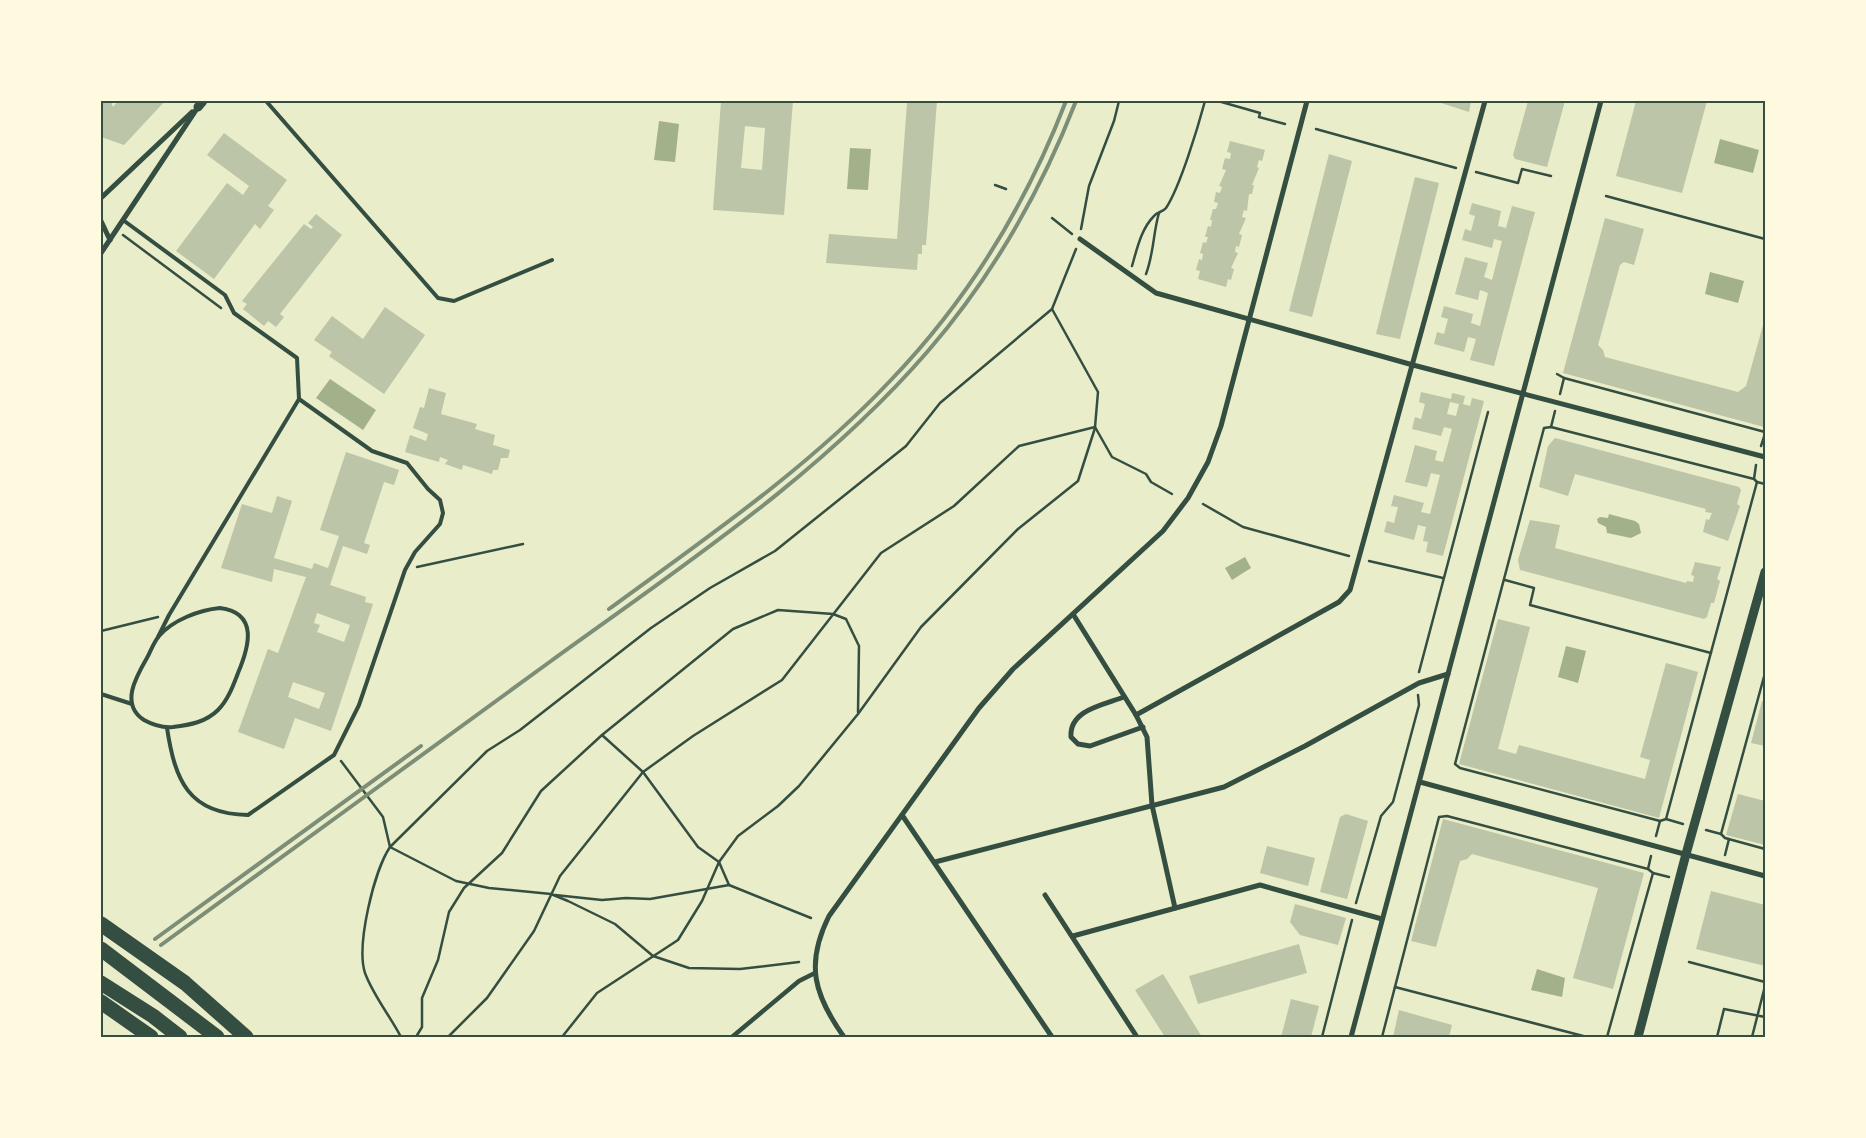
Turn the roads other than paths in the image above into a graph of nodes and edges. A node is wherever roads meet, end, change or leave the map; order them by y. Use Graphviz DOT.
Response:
graph roads {
  1 [pos="266,101"];
  2 [pos="1307,101"];
  3 [pos="1485,101"];
  4 [pos="1601,101"];
  5 [pos="201,104"];
  6 [pos="101,198"];
  7 [pos="123,220"];
  8 [pos="101,221"];
  9 [pos="1080,239"];
  10 [pos="110,240"];
  11 [pos="101,253"];
  12 [pos="552,260"];
  13 [pos="1249,320"];
  14 [pos="1413,365"];
  15 [pos="1523,392"];
  16 [pos="299,399"];
  17 [pos="1765,457"];
  18 [pos="1765,572"];
  19 [pos="1072,614"];
  20 [pos="158,636"];
  21 [pos="1448,674"];
  22 [pos="101,694"];
  23 [pos="1124,697"];
  24 [pos="132,704"];
  25 [pos="1136,716"];
  26 [pos="1143,727"];
  27 [pos="167,728"];
  28 [pos="1420,782"];
  29 [pos="1152,805"];
  30 [pos="902,815"];
  31 [pos="1686,854"];
  32 [pos="935,862"];
  33 [pos="1765,876"];
  34 [pos="1045,894"];
  35 [pos="1175,908"];
  36 [pos="1382,919"];
  37 [pos="101,924"];
  38 [pos="1073,936"];
  39 [pos="101,949"];
  40 [pos="815,973"];
  41 [pos="101,983"];
  42 [pos="101,1002"];
  43 [pos="151,1037"];
  44 [pos="180,1037"];
  45 [pos="217,1037"];
  46 [pos="246,1037"];
  47 [pos="732,1037"];
  48 [pos="844,1037"];
  49 [pos="1052,1037"];
  50 [pos="1137,1037"];
  51 [pos="1351,1037"];
  52 [pos="1638,1037"];
  1 -- 12 [label="lane"];
  2 -- 13 [label="street"];
  3 -- 14 [label="street"];
  4 -- 15 [label="street"];
  5 -- 6 [label="street"];
  5 -- 7 [label="street"];
  7 -- 10 [label="street"];
  7 -- 16 [label="lane"];
  8 -- 10 [label="street"];
  9 -- 13 [label="street"];
  10 -- 11 [label="street"];
  13 -- 14 [label="street"];
  13 -- 19 [label="street"];
  14 -- 15 [label="street"];
  14 -- 25 [label="street"];
  15 -- 17 [label="street"];
  15 -- 21 [label="street"];
  16 -- 20 [label="lane"];
  16 -- 27 [label="lane"];
  18 -- 31 [label="street"];
  19 -- 23 [label="street"];
  19 -- 30 [label="street"];
  20 -- 24 [label="lane"];
  20 -- 27 [label="lane"];
  21 -- 28 [label="street"];
  21 -- 29 [label="street"];
  22 -- 24 [label="lane"];
  23 -- 25 [label="street"];
  23 -- 26 [label="street"];
  24 -- 27 [label="lane"];
  25 -- 26 [label="street"];
  26 -- 29 [label="street"];
  28 -- 31 [label="street"];
  28 -- 36 [label="street"];
  29 -- 32 [label="street"];
  29 -- 35 [label="street"];
  30 -- 32 [label="street"];
  30 -- 40 [label="street"];
  31 -- 33 [label="street"];
  31 -- 52 [label="street"];
  32 -- 49 [label="street"];
  34 -- 38 [label="street"];
  35 -- 36 [label="street"];
  35 -- 38 [label="street"];
  36 -- 51 [label="street"];
  37 -- 46 [label="highway"];
  38 -- 50 [label="street"];
  39 -- 45 [label="highway"];
  40 -- 47 [label="street"];
  40 -- 48 [label="street"];
  41 -- 44 [label="highway"];
  42 -- 43 [label="highway"];
}
